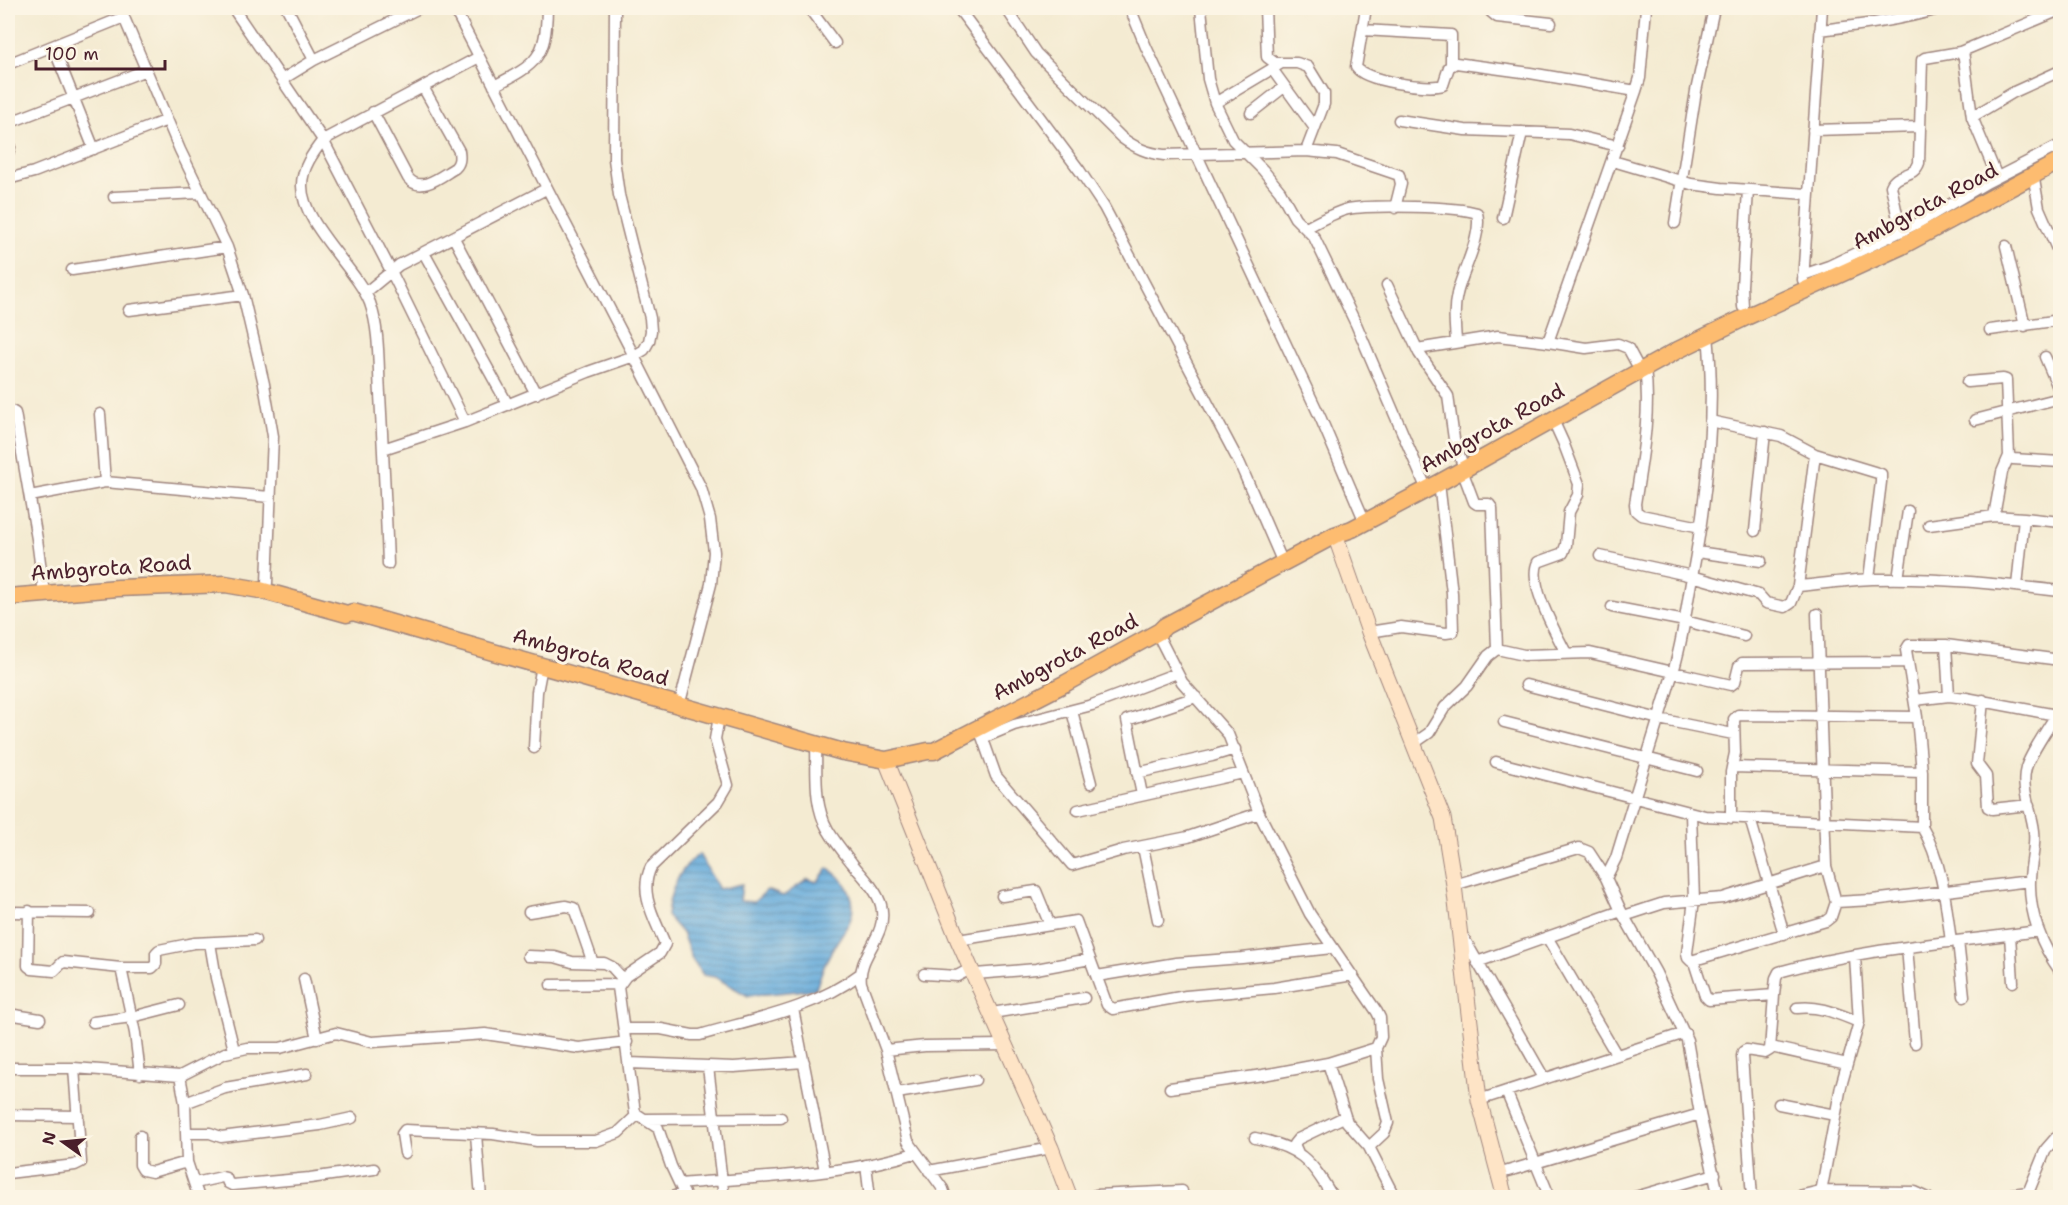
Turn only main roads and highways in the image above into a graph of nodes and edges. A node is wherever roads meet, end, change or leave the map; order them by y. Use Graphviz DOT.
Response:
graph roads {
  1 [pos="2061,150"];
  2 [pos="2061,160"];
  3 [pos="1641,365"];
  4 [pos="1462,466"];
  5 [pos="1432,483"];
  6 [pos="1339,533"];
  7 [pos="8,589"];
  8 [pos="8,597"];
  9 [pos="353,612"];
  10 [pos="1159,631"];
  11 [pos="928,751"];
  1 -- 3 [label="main road"];
  2 -- 3 [label="main road, Ambgrota Road"];
  3 -- 4 [label="main road"];
  3 -- 4 [label="main road, Ambgrota Road"];
  4 -- 5 [label="main road, Ambgrota Road"];
  5 -- 6 [label="main road, Ambgrota Road"];
  5 -- 6 [label="main road"];
  6 -- 10 [label="main road, Ambgrota Road"];
  7 -- 9 [label="main road"];
  8 -- 9 [label="main road, Ambgrota Road"];
  9 -- 11 [label="main road, Ambgrota Road"];
  10 -- 11 [label="main road, Ambgrota Road"];
  10 -- 11 [label="main road"];
}
